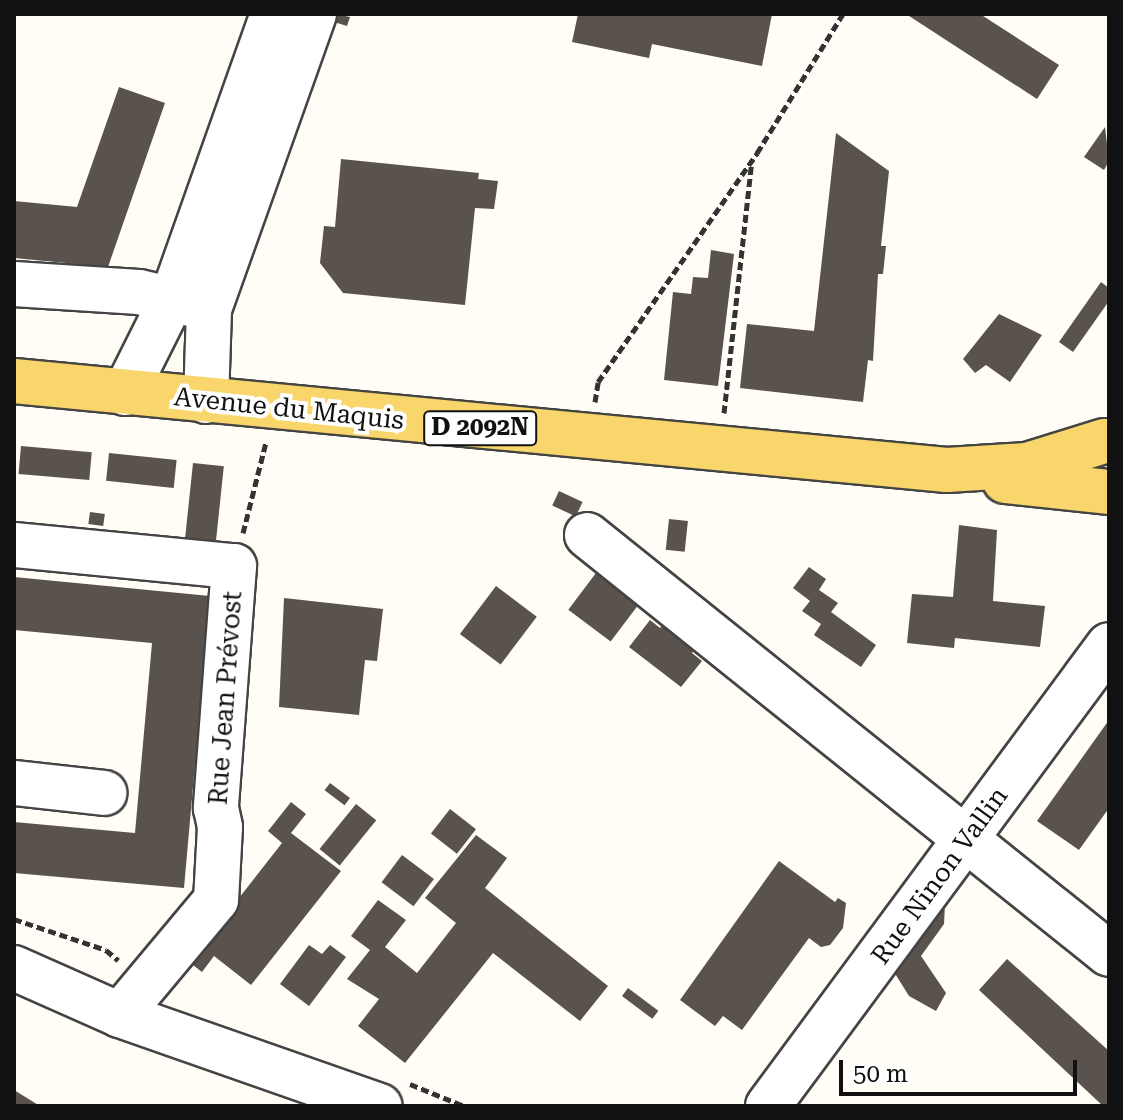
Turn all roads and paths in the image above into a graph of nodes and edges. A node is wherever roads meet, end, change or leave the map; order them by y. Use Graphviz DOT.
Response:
graph roads {
  1 [pos="273,14"];
  2 [pos="314,14"];
  3 [pos="843,14"];
  4 [pos="752,160"];
  5 [pos="14,284"];
  6 [pos="190,304"];
  7 [pos="14,381"];
  8 [pos="125,393"];
  9 [pos="206,401"];
  10 [pos="279,408"];
  11 [pos="590,439"];
  12 [pos="719,451"];
  13 [pos="1107,452"];
  14 [pos="947,470"];
  15 [pos="1109,492"];
  16 [pos="587,535"];
  17 [pos="14,545"];
  18 [pos="234,566"];
  19 [pos="1109,645"];
  20 [pos="14,783"];
  21 [pos="104,793"];
  22 [pos="966,842"];
  23 [pos="1109,954"];
  24 [pos="14,968"];
  25 [pos="120,1015"];
  26 [pos="380,1106"];
  27 [pos="768,1106"];
  1 -- 6 [label="street"];
  2 -- 6 [label="street"];
  3 -- 4 [label="path"];
  4 -- 11 [label="path"];
  4 -- 12 [label="path"];
  5 -- 6 [label="street"];
  6 -- 8 [label="street"];
  6 -- 9 [label="street"];
  7 -- 8 [label="main road, Avenue du Maquis / D 2092N"];
  8 -- 9 [label="main road, Avenue du Maquis / D 2092N"];
  9 -- 10 [label="main road, Avenue du Maquis / D 2092N"];
  10 -- 11 [label="main road, Avenue du Maquis / D 2092N"];
  10 -- 18 [label="path"];
  11 -- 12 [label="main road, Avenue du Maquis / D 2092N"];
  12 -- 14 [label="main road, Avenue du Maquis / D 2092N"];
  13 -- 14 [label="main road, Avenue du Maquis / D 2092N"];
  14 -- 15 [label="main road, Avenue du Maquis / D 2092N"];
  16 -- 22 [label="street"];
  17 -- 18 [label="street, Rue Jean Prévost"];
  18 -- 25 [label="street, Rue Jean Prévost"];
  19 -- 22 [label="street, Rue Ninon Vallin"];
  20 -- 21 [label="street"];
  22 -- 23 [label="street"];
  22 -- 27 [label="street, Rue Ninon Vallin"];
  24 -- 25 [label="street"];
  25 -- 26 [label="street"];
}
